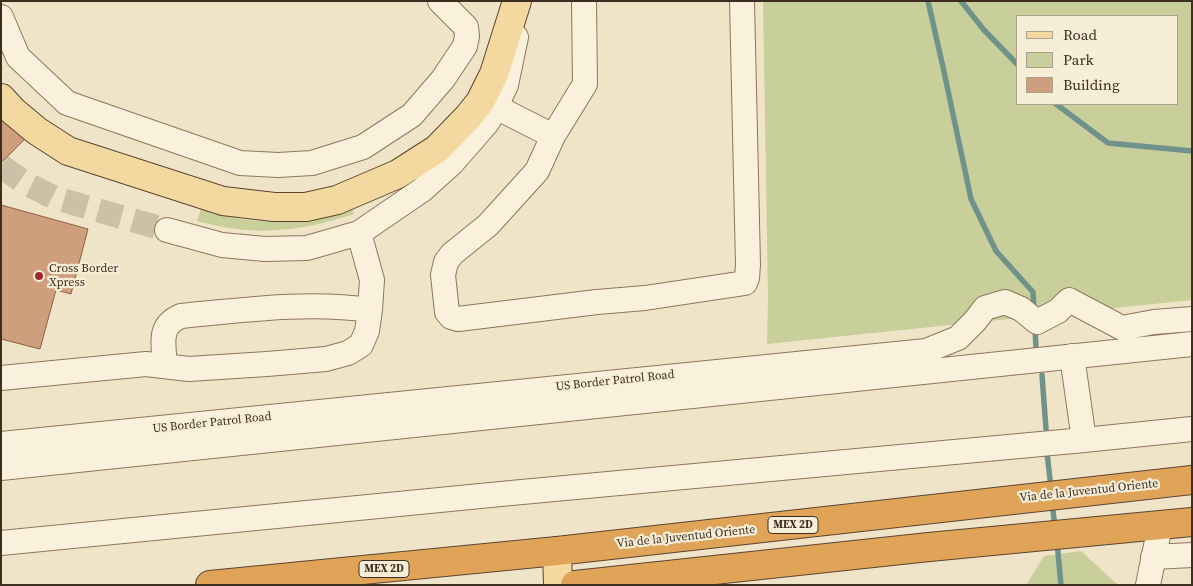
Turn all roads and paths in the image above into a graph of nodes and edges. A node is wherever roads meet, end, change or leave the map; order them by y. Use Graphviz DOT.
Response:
graph roads {
  1 [pos="518,1"];
  2 [pos="584,1"];
  3 [pos="742,1"];
  4 [pos="443,4"];
  5 [pos="1,16"];
  6 [pos="1,98"];
  7 [pos="494,111"];
  8 [pos="551,141"];
  9 [pos="167,230"];
  10 [pos="359,233"];
  11 [pos="370,310"];
  12 [pos="1192,319"];
  13 [pos="1192,344"];
  14 [pos="1072,356"];
  15 [pos="165,366"];
  16 [pos="1,378"];
  17 [pos="1192,428"];
  18 [pos="1084,440"];
  19 [pos="1,444"];
  20 [pos="1,468"];
  21 [pos="1192,480"];
  22 [pos="1192,522"];
  23 [pos="1160,526"];
  24 [pos="1,543"];
  25 [pos="557,551"];
  26 [pos="1192,555"];
  27 [pos="1153,557"];
  28 [pos="714,577"];
  29 [pos="210,585"];
  30 [pos="558,585"];
  31 [pos="575,585"];
  32 [pos="1148,585"];
  1 -- 6 [label="main road"];
  1 -- 7 [label="street"];
  2 -- 8 [label="street"];
  3 -- 8 [label="street"];
  4 -- 5 [label="street"];
  7 -- 8 [label="street"];
  7 -- 10 [label="street"];
  9 -- 10 [label="street"];
  10 -- 11 [label="street"];
  11 -- 15 [label="street"];
  11 -- 15 [label="street"];
  12 -- 19 [label="street, US Border Patrol Road"];
  13 -- 14 [label="street"];
  14 -- 18 [label="street"];
  14 -- 20 [label="street"];
  15 -- 16 [label="street"];
  17 -- 18 [label="street"];
  18 -- 24 [label="street"];
  21 -- 25 [label="highway, Via de la Juventud Oriente / MEX 2D"];
  22 -- 23 [label="highway"];
  23 -- 27 [label="street"];
  23 -- 28 [label="highway"];
  25 -- 29 [label="highway, Via de la Juventud Oriente / MEX 2D"];
  25 -- 30 [label="main road"];
  26 -- 27 [label="street"];
  27 -- 32 [label="street"];
  28 -- 31 [label="highway"];
}
